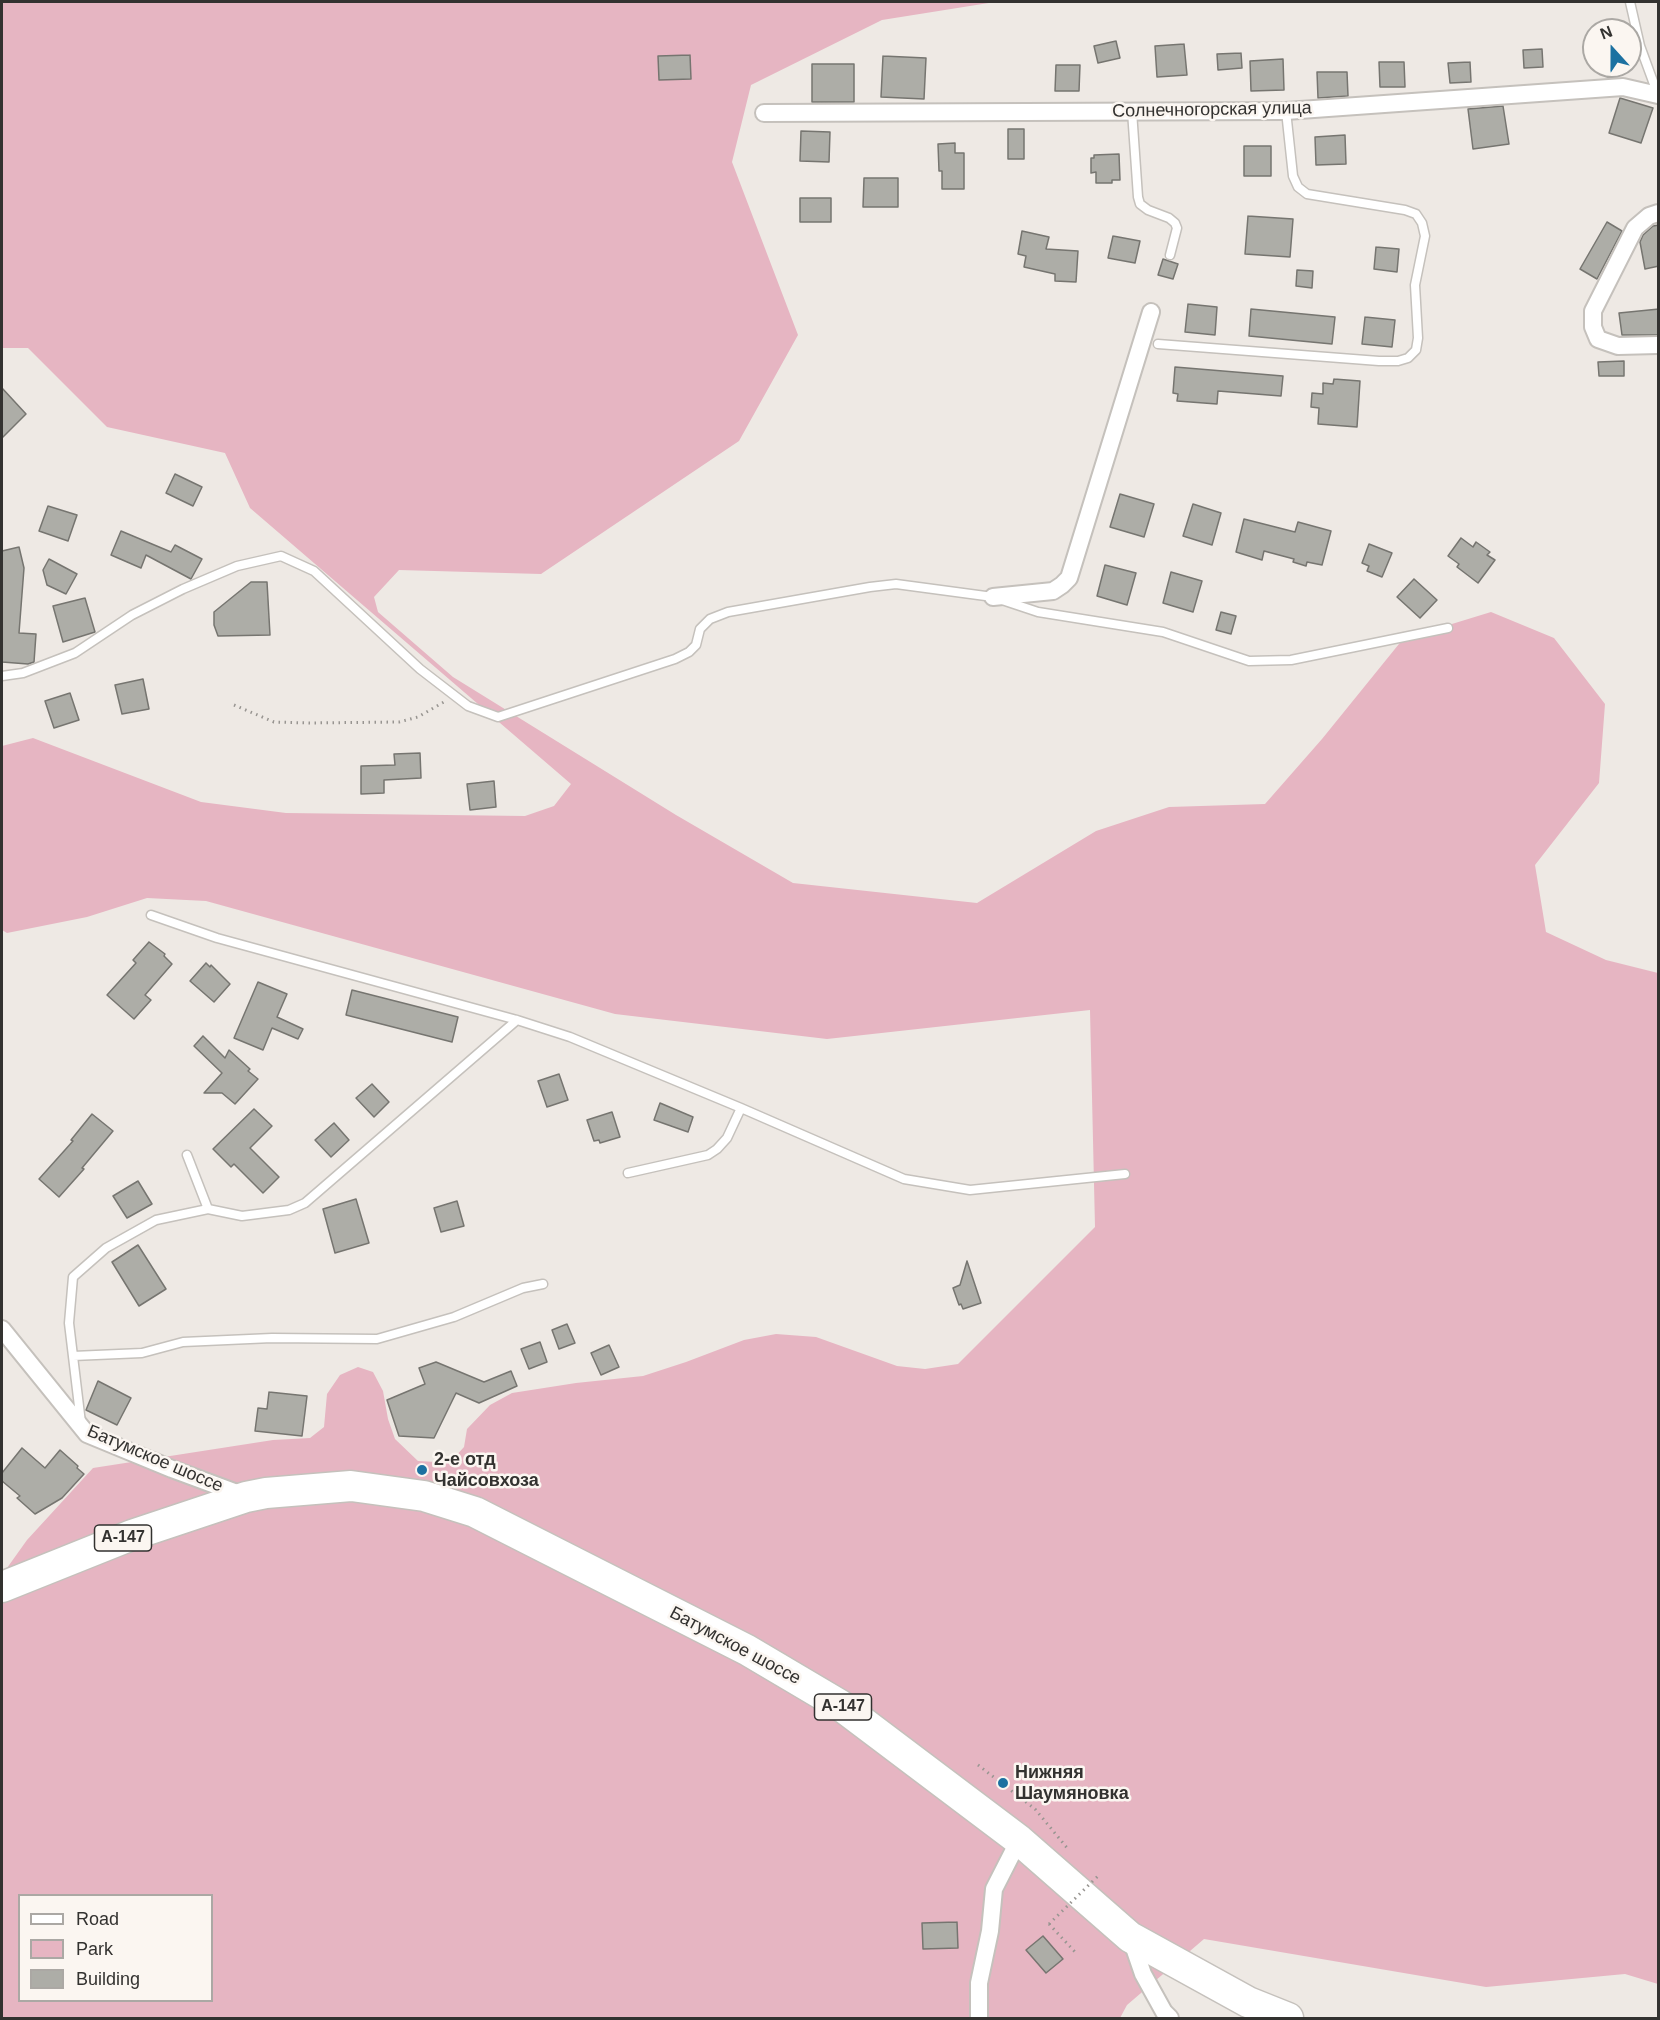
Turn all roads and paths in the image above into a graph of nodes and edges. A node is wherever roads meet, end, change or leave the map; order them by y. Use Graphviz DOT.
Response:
graph roads {
  1 [pos="1630,2"];
  2 [pos="1659,95"];
  3 [pos="1132,110"];
  4 [pos="1286,111"];
  5 [pos="765,113"];
  6 [pos="1659,213"];
  7 [pos="1170,255"];
  8 [pos="1151,312"];
  9 [pos="1158,344"];
  10 [pos="1659,345"];
  11 [pos="993,597"];
  12 [pos="1448,627"];
  13 [pos="2,676"];
  14 [pos="455,696"];
  15 [pos="234,705"];
  16 [pos="151,915"];
  17 [pos="517,1020"];
  18 [pos="741,1108"];
  19 [pos="187,1155"];
  20 [pos="628,1173"];
  21 [pos="1125,1174"];
  22 [pos="208,1209"];
  23 [pos="543,1284"];
  24 [pos="2,1329"];
  25 [pos="73,1356"];
  26 [pos="82,1429"];
  27 [pos="246,1497"];
  28 [pos="2,1587"];
  29 [pos="978,1765"];
  30 [pos="1019,1840"];
  31 [pos="1068,1849"];
  32 [pos="1098,1876"];
  33 [pos="1130,1936"];
  34 [pos="1076,1953"];
  35 [pos="979,2019"];
  36 [pos="1170,2019"];
  37 [pos="1288,2019"];
  1 -- 2 [label="lane"];
  2 -- 4 [label="street, Солнечногорская улица"];
  3 -- 4 [label="street, Солнечногорская улица"];
  3 -- 5 [label="street, Солнечногорская улица"];
  3 -- 7 [label="lane"];
  4 -- 9 [label="lane"];
  6 -- 10 [label="street"];
  8 -- 11 [label="street"];
  11 -- 12 [label="lane"];
  11 -- 14 [label="lane"];
  13 -- 14 [label="lane"];
  14 -- 15 [label="path"];
  16 -- 17 [label="lane"];
  17 -- 18 [label="lane"];
  17 -- 22 [label="lane"];
  18 -- 20 [label="lane"];
  18 -- 21 [label="lane"];
  19 -- 22 [label="lane"];
  22 -- 25 [label="lane"];
  23 -- 25 [label="lane"];
  24 -- 26 [label="street, Батумское шоссе"];
  25 -- 26 [label="lane"];
  26 -- 27 [label="street, Батумское шоссе"];
  27 -- 28 [label="highway, Батумское шоссе / А-147"];
  27 -- 30 [label="highway, Батумское шоссе / А-147"];
  29 -- 31 [label="path"];
  30 -- 33 [label="highway, Батумское шоссе / А-147"];
  30 -- 35 [label="street"];
  32 -- 34 [label="path, bridge"];
  33 -- 36 [label="street"];
  33 -- 37 [label="highway, Батумское шоссе / А-147"];
}
